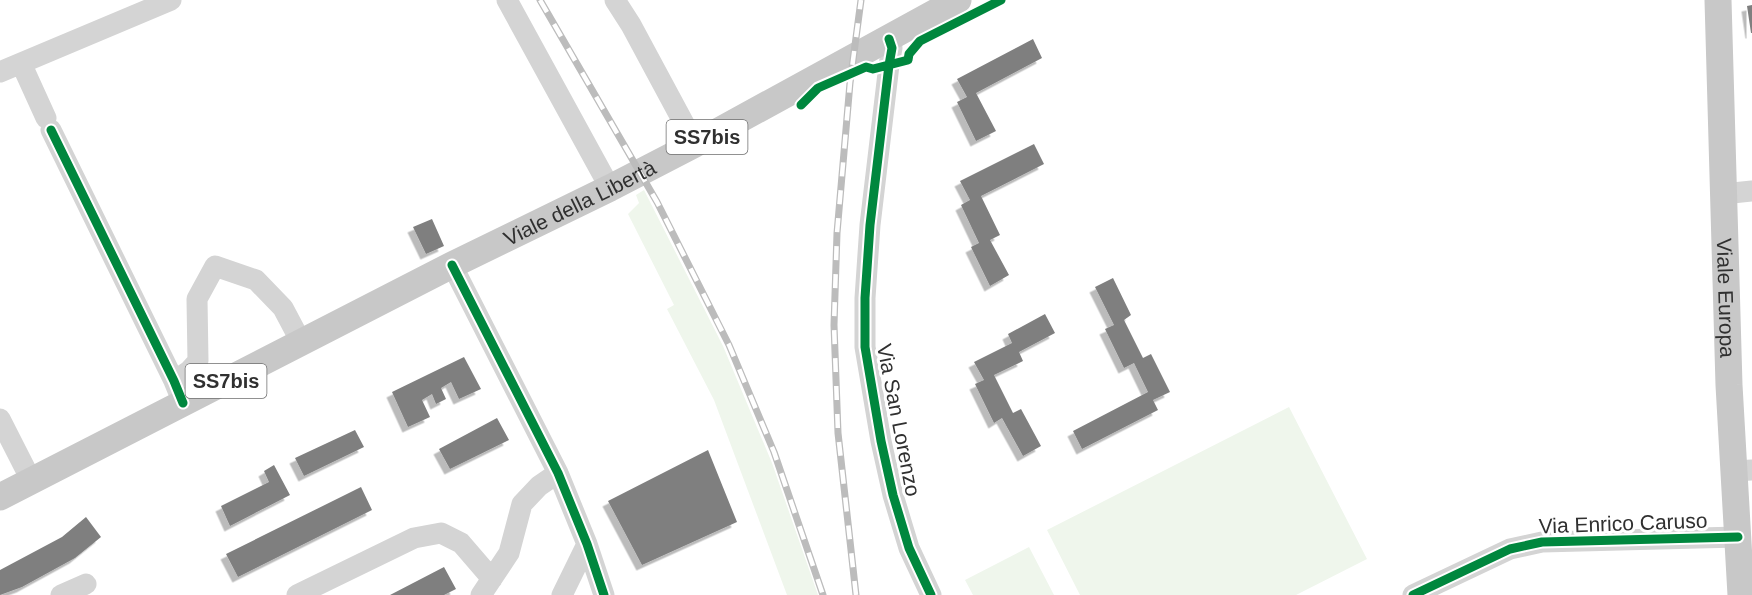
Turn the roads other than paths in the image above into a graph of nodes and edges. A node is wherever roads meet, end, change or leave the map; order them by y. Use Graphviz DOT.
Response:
graph roads {
  1 [pos="171,0"];
  2 [pos="507,0"];
  3 [pos="615,0"];
  4 [pos="958,0"];
  5 [pos="1718,0"];
  6 [pos="884,50"];
  7 [pos="21,63"];
  8 [pos="0,72"];
  9 [pos="695,144"];
  10 [pos="610,188"];
  11 [pos="1752,191"];
  12 [pos="1723,194"];
  13 [pos="452,265"];
  14 [pos="301,342"];
  15 [pos="178,392"];
  16 [pos="0,418"];
  17 [pos="1743,471"];
  18 [pos="558,473"];
  19 [pos="31,480"];
  20 [pos="0,497"];
  21 [pos="587,544"];
  22 [pos="1743,548"];
  23 [pos="86,584"];
  24 [pos="487,587"];
  25 [pos="61,595"];
  26 [pos="297,595"];
  27 [pos="562,595"];
  28 [pos="604,595"];
  29 [pos="932,595"];
  30 [pos="1413,595"];
  31 [pos="1741,595"];
  1 -- 7 [label="street"];
  2 -- 10 [label="street"];
  3 -- 9 [label="street"];
  4 -- 6 [label="main road, Viale della Libertà / SS7bis"];
  5 -- 12 [label="main road, Viale Europa"];
  6 -- 9 [label="main road, Viale della Libertà / SS7bis"];
  6 -- 29 [label="street, Via San Lorenzo"];
  7 -- 8 [label="street"];
  7 -- 15 [label="street"];
  9 -- 10 [label="main road, Viale della Libertà / SS7bis"];
  10 -- 13 [label="main road, Viale della Libertà / SS7bis"];
  11 -- 12 [label="street"];
  12 -- 17 [label="main road, Viale Europa"];
  13 -- 14 [label="main road, SS7bis"];
  13 -- 18 [label="street"];
  14 -- 15 [label="main road, SS7bis"];
  14 -- 15 [label="street"];
  15 -- 19 [label="main road, SS7bis"];
  16 -- 19 [label="street"];
  17 -- 22 [label="main road, Viale Europa"];
  18 -- 21 [label="street"];
  18 -- 24 [label="street"];
  19 -- 20 [label="main road, SS7bis"];
  21 -- 27 [label="street"];
  21 -- 28 [label="street"];
  22 -- 30 [label="street, Via Enrico Caruso"];
  22 -- 31 [label="main road, Viale Europa"];
  23 -- 25 [label="street"];
  24 -- 26 [label="street"];
}
